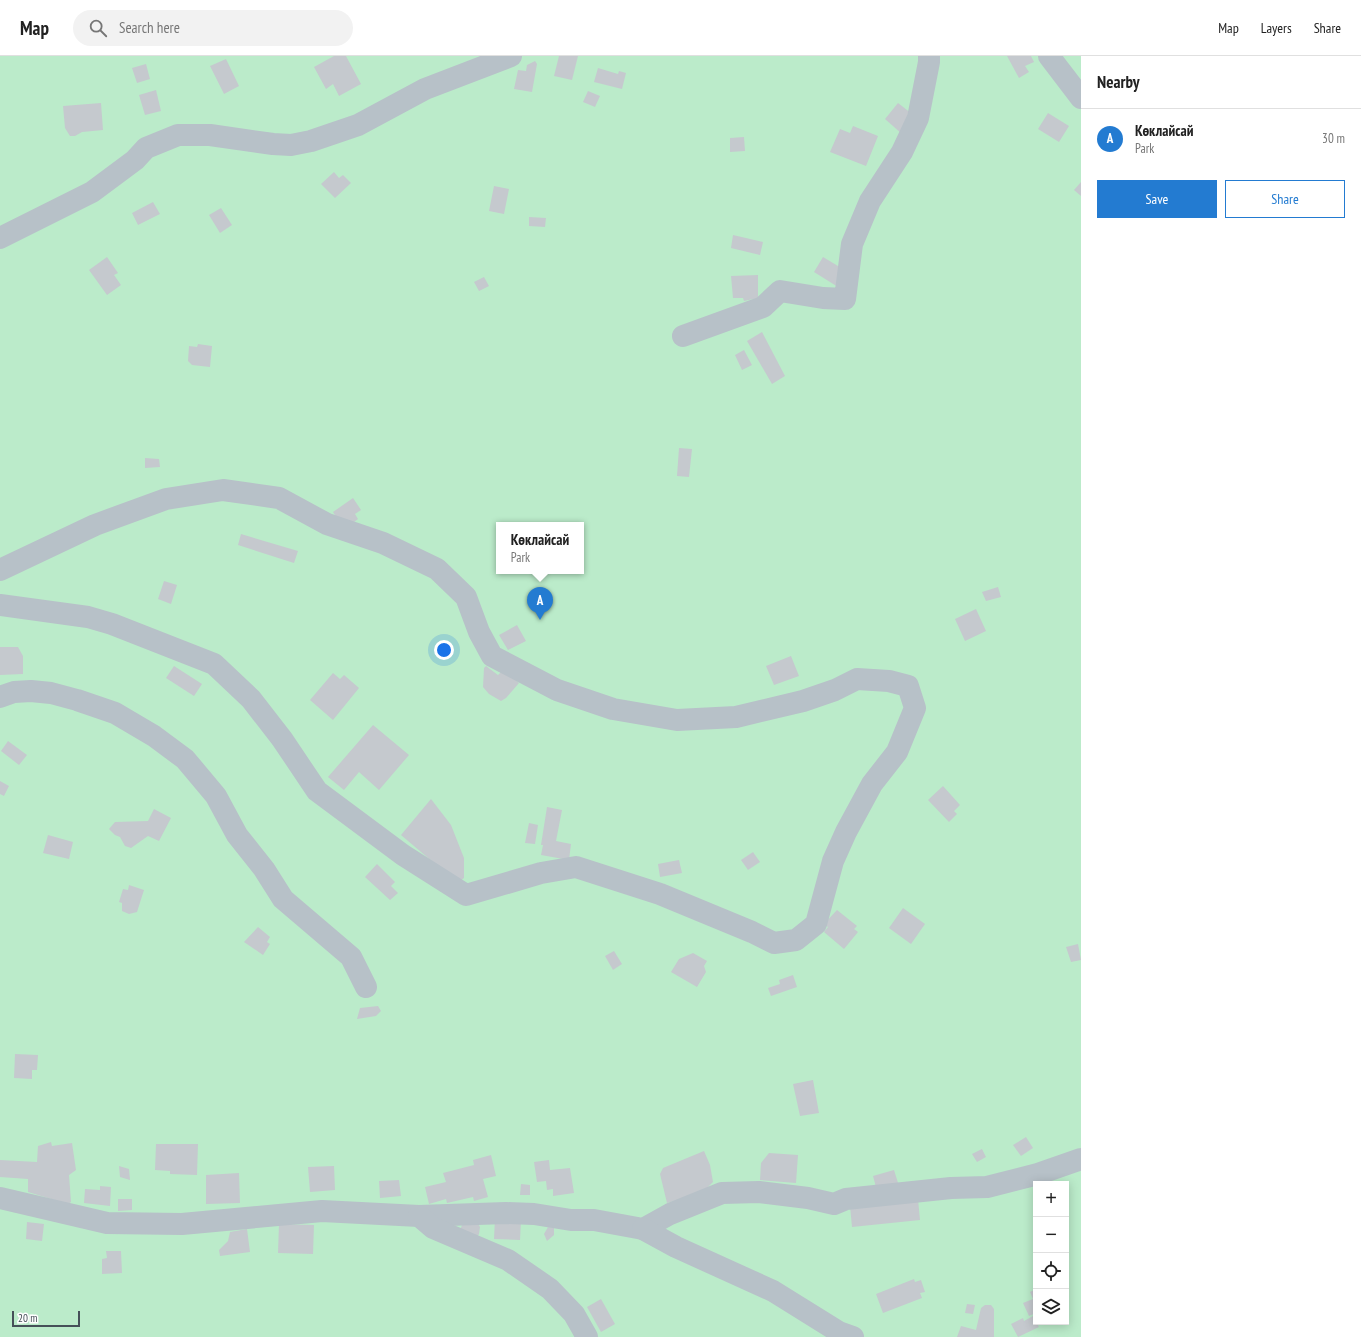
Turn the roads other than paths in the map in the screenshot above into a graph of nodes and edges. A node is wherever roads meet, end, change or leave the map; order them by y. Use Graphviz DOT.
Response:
graph roads {
  1 [pos="511,56"];
  2 [pos="929,56"];
  3 [pos="1049,56"];
  4 [pos="1081,98"];
  5 [pos="0,238"];
  6 [pos="683,336"];
  7 [pos="0,570"];
  8 [pos="0,605"];
  9 [pos="0,697"];
  10 [pos="366,987"];
  11 [pos="1081,1159"];
  12 [pos="0,1198"];
  13 [pos="419,1216"];
  14 [pos="643,1229"];
  15 [pos="587,1337"];
  16 [pos="853,1337"];
  1 -- 5 [label="street"];
  2 -- 6 [label="street"];
  3 -- 4 [label="street"];
  7 -- 8 [label="street"];
  9 -- 10 [label="street"];
  11 -- 14 [label="street"];
  12 -- 13 [label="street"];
  13 -- 14 [label="street"];
  13 -- 15 [label="street"];
  14 -- 16 [label="street"];
}
